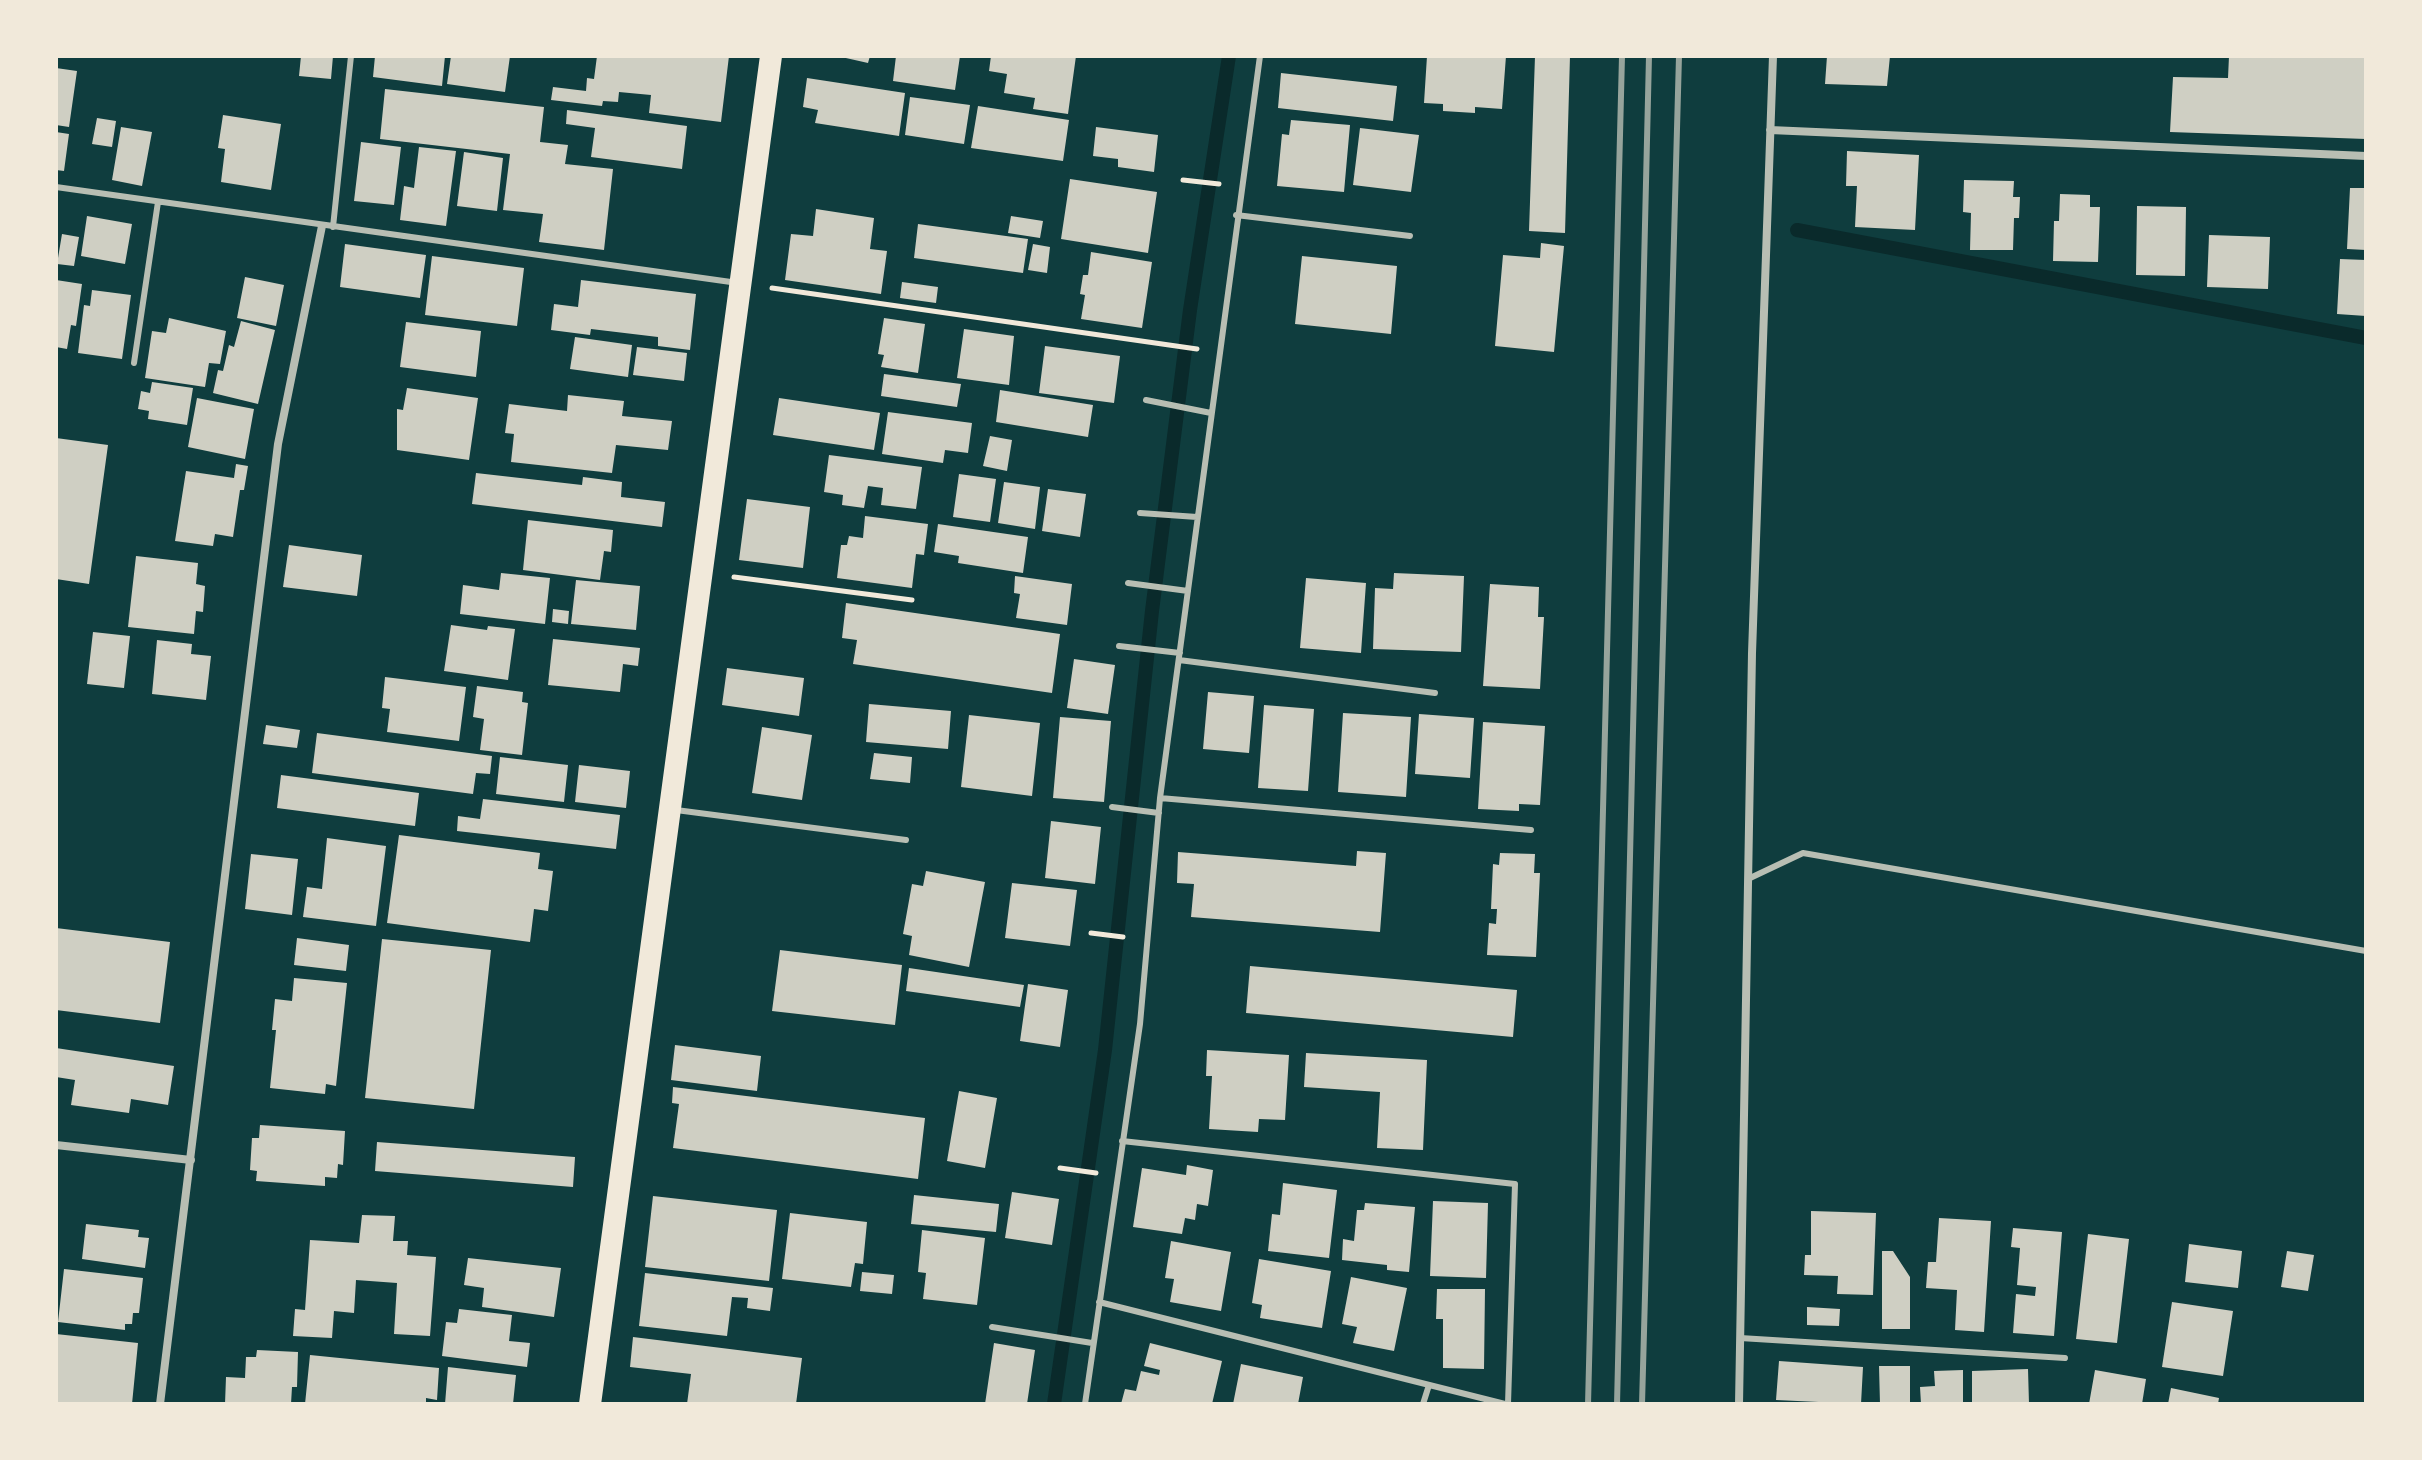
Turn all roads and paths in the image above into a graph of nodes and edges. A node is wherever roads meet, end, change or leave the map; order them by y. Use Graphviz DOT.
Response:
graph roads {
  1 [pos="351,56"];
  2 [pos="771,56"];
  3 [pos="1260,56"];
  4 [pos="1773,56"];
  5 [pos="1770,130"];
  6 [pos="2366,156"];
  7 [pos="1183,180"];
  8 [pos="1226,185"];
  9 [pos="56,187"];
  10 [pos="158,202"];
  11 [pos="1236,215"];
  12 [pos="322,226"];
  13 [pos="333,227"];
  14 [pos="1410,236"];
  15 [pos="739,283"];
  16 [pos="1204,350"];
  17 [pos="134,363"];
  18 [pos="1146,400"];
  19 [pos="1211,413"];
  20 [pos="1140,513"];
  21 [pos="1197,517"];
  22 [pos="701,573"];
  23 [pos="1128,583"];
  24 [pos="1188,591"];
  25 [pos="912,600"];
  26 [pos="1119,646"];
  27 [pos="1179,656"];
  28 [pos="1435,693"];
  29 [pos="1160,798"];
  30 [pos="1112,807"];
  31 [pos="669,809"];
  32 [pos="1159,813"];
  33 [pos="1531,830"];
  34 [pos="906,840"];
  35 [pos="1748,879"];
  36 [pos="1091,933"];
  37 [pos="1135,938"];
  38 [pos="2366,951"];
  39 [pos="1122,1141"];
  40 [pos="56,1145"];
  41 [pos="191,1160"];
  42 [pos="1060,1168"];
  43 [pos="1102,1174"];
  44 [pos="1099,1302"];
  45 [pos="992,1327"];
  46 [pos="1740,1338"];
  47 [pos="1092,1343"];
  48 [pos="2065,1358"];
  49 [pos="1429,1385"];
  50 [pos="160,1404"];
  51 [pos="590,1404"];
  52 [pos="1085,1404"];
  53 [pos="1423,1404"];
  54 [pos="1507,1404"];
  55 [pos="1739,1404"];
  1 -- 13 [label="lane"];
  2 -- 15 [label="highway"];
  3 -- 11 [label="lane"];
  4 -- 5 [label="street"];
  5 -- 6 [label="street"];
  5 -- 35 [label="street"];
  7 -- 8 [label="path"];
  9 -- 10 [label="lane"];
  10 -- 12 [label="lane"];
  10 -- 17 [label="lane"];
  11 -- 14 [label="lane"];
  11 -- 19 [label="lane"];
  12 -- 13 [label="lane"];
  12 -- 41 [label="street"];
  13 -- 15 [label="lane"];
  15 -- 16 [label="path"];
  15 -- 22 [label="highway"];
  18 -- 19 [label="lane"];
  19 -- 21 [label="lane"];
  20 -- 21 [label="lane"];
  21 -- 24 [label="lane"];
  22 -- 25 [label="path"];
  22 -- 31 [label="highway"];
  23 -- 24 [label="lane"];
  24 -- 27 [label="lane"];
  26 -- 27 [label="lane"];
  27 -- 28 [label="lane"];
  27 -- 29 [label="lane"];
  29 -- 32 [label="lane"];
  29 -- 33 [label="lane"];
  30 -- 32 [label="lane"];
  31 -- 34 [label="lane"];
  31 -- 51 [label="highway"];
  32 -- 39 [label="lane"];
  35 -- 38 [label="lane"];
  35 -- 46 [label="street"];
  36 -- 37 [label="path"];
  39 -- 44 [label="lane"];
  39 -- 54 [label="lane"];
  40 -- 41 [label="street"];
  41 -- 50 [label="street"];
  42 -- 43 [label="path"];
  44 -- 47 [label="lane"];
  44 -- 49 [label="lane"];
  45 -- 47 [label="lane"];
  46 -- 48 [label="lane"];
  46 -- 55 [label="street"];
  47 -- 52 [label="lane"];
  49 -- 53 [label="lane"];
  49 -- 54 [label="lane"];
}
